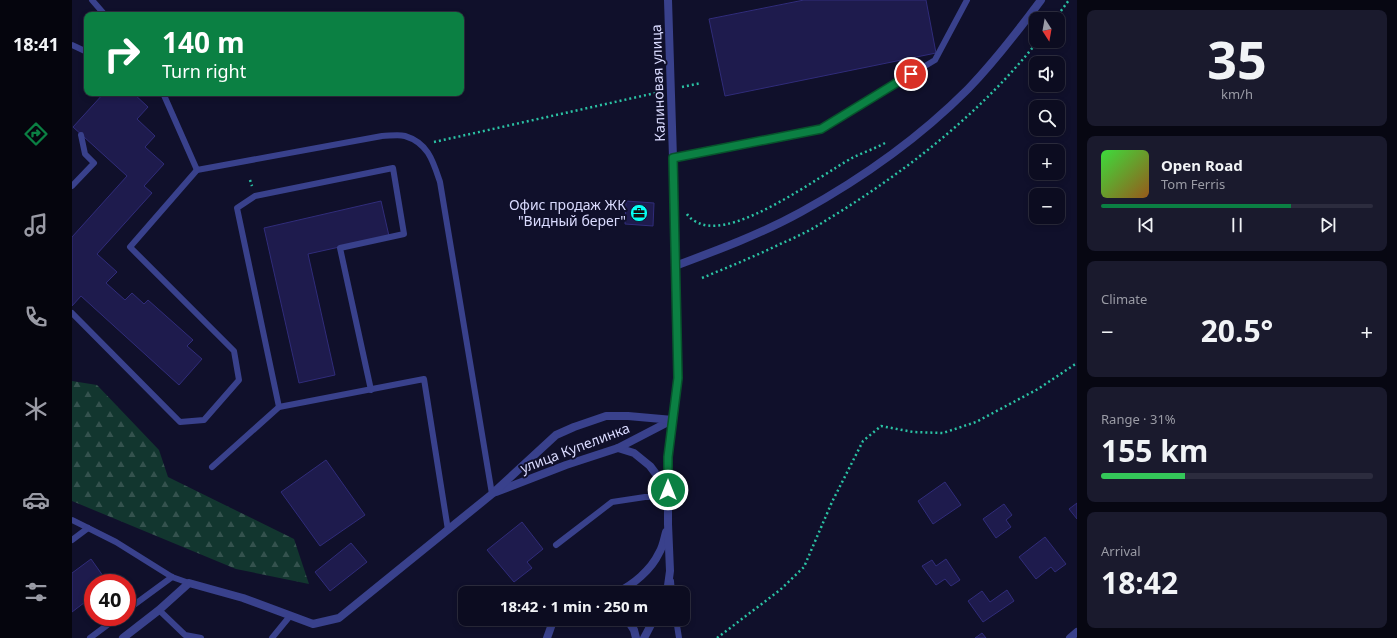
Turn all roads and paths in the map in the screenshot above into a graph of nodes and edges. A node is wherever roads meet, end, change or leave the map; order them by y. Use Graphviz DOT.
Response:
graph roads {
  1 [pos="92,0"];
  2 [pos="668,0"];
  3 [pos="967,0"];
  4 [pos="1041,0"];
  5 [pos="1069,0"];
  6 [pos="102,12"];
  7 [pos="1060,12"];
  8 [pos="72,45"];
  9 [pos="84,51"];
  10 [pos="701,84"];
  11 [pos="671,90"];
  12 [pos="163,96"];
  13 [pos="81,135"];
  14 [pos="887,141"];
  15 [pos="422,145"];
  16 [pos="673,158"];
  17 [pos="198,170"];
  18 [pos="72,186"];
  19 [pos="687,211"];
  20 [pos="675,266"];
  21 [pos="72,313"];
  22 [pos="1077,363"];
  23 [pos="371,390"];
  24 [pos="279,406"];
  25 [pos="673,420"];
  26 [pos="618,448"];
  27 [pos="212,467"];
  28 [pos="668,493"];
  29 [pos="492,494"];
  30 [pos="72,520"];
  31 [pos="668,524"];
  32 [pos="88,528"];
  33 [pos="448,530"];
  34 [pos="72,540"];
  35 [pos="556,545"];
  36 [pos="670,571"];
  37 [pos="172,577"];
  38 [pos="188,583"];
  39 [pos="628,586"];
  40 [pos="668,586"];
  41 [pos="671,586"];
  42 [pos="136,603"];
  43 [pos="159,610"];
  44 [pos="290,616"];
  45 [pos="106,626"];
  46 [pos="551,626"];
  47 [pos="631,626"];
  48 [pos="650,626"];
  49 [pos="677,626"];
  50 [pos="1077,632"];
  51 [pos="90,638"];
  52 [pos="123,638"];
  53 [pos="201,638"];
  54 [pos="272,638"];
  55 [pos="547,638"];
  56 [pos="636,638"];
  57 [pos="644,638"];
  58 [pos="679,638"];
  59 [pos="717,638"];
  60 [pos="1070,638"];
  1 -- 6 [label="lane"];
  2 -- 11 [label="street, Калиновая улица"];
  3 -- 16 [label="lane"];
  4 -- 20 [label="street"];
  5 -- 7 [label="path"];
  8 -- 9 [label="lane"];
  10 -- 11 [label="path"];
  11 -- 15 [label="path"];
  11 -- 16 [label="street, Калиновая улица"];
  12 -- 17 [label="lane"];
  13 -- 18 [label="lane"];
  14 -- 19 [label="path"];
  15 -- 17 [label="lane"];
  15 -- 29 [label="lane"];
  16 -- 20 [label="street, Калиновая улица"];
  17 -- 21 [label="lane"];
  20 -- 25 [label="street, Калиновая улица"];
  22 -- 59 [label="path"];
  23 -- 24 [label="lane"];
  23 -- 24 [label="lane"];
  23 -- 33 [label="lane"];
  24 -- 27 [label="lane"];
  25 -- 26 [label="street, улица Купелинка"];
  25 -- 28 [label="street, Калиновая улица"];
  25 -- 29 [label="street, улица Купелинка"];
  26 -- 28 [label="street"];
  26 -- 29 [label="street, улица Купелинка"];
  28 -- 31 [label="street, Калиновая улица"];
  28 -- 35 [label="lane"];
  29 -- 33 [label="street"];
  30 -- 32 [label="lane"];
  31 -- 36 [label="street"];
  31 -- 39 [label="street"];
  32 -- 34 [label="lane"];
  32 -- 37 [label="lane"];
  33 -- 44 [label="street"];
  36 -- 40 [label="street"];
  36 -- 41 [label="lane"];
  37 -- 38 [label="lane"];
  37 -- 42 [label="lane"];
  38 -- 43 [label="street"];
  38 -- 44 [label="street"];
  43 -- 52 [label="street"];
  43 -- 53 [label="lane"];
  44 -- 54 [label="lane"];
  45 -- 51 [label="lane"];
  46 -- 55 [label="street"];
  47 -- 56 [label="street"];
  48 -- 57 [label="street"];
  49 -- 58 [label="lane"];
  50 -- 60 [label="street"];
}
